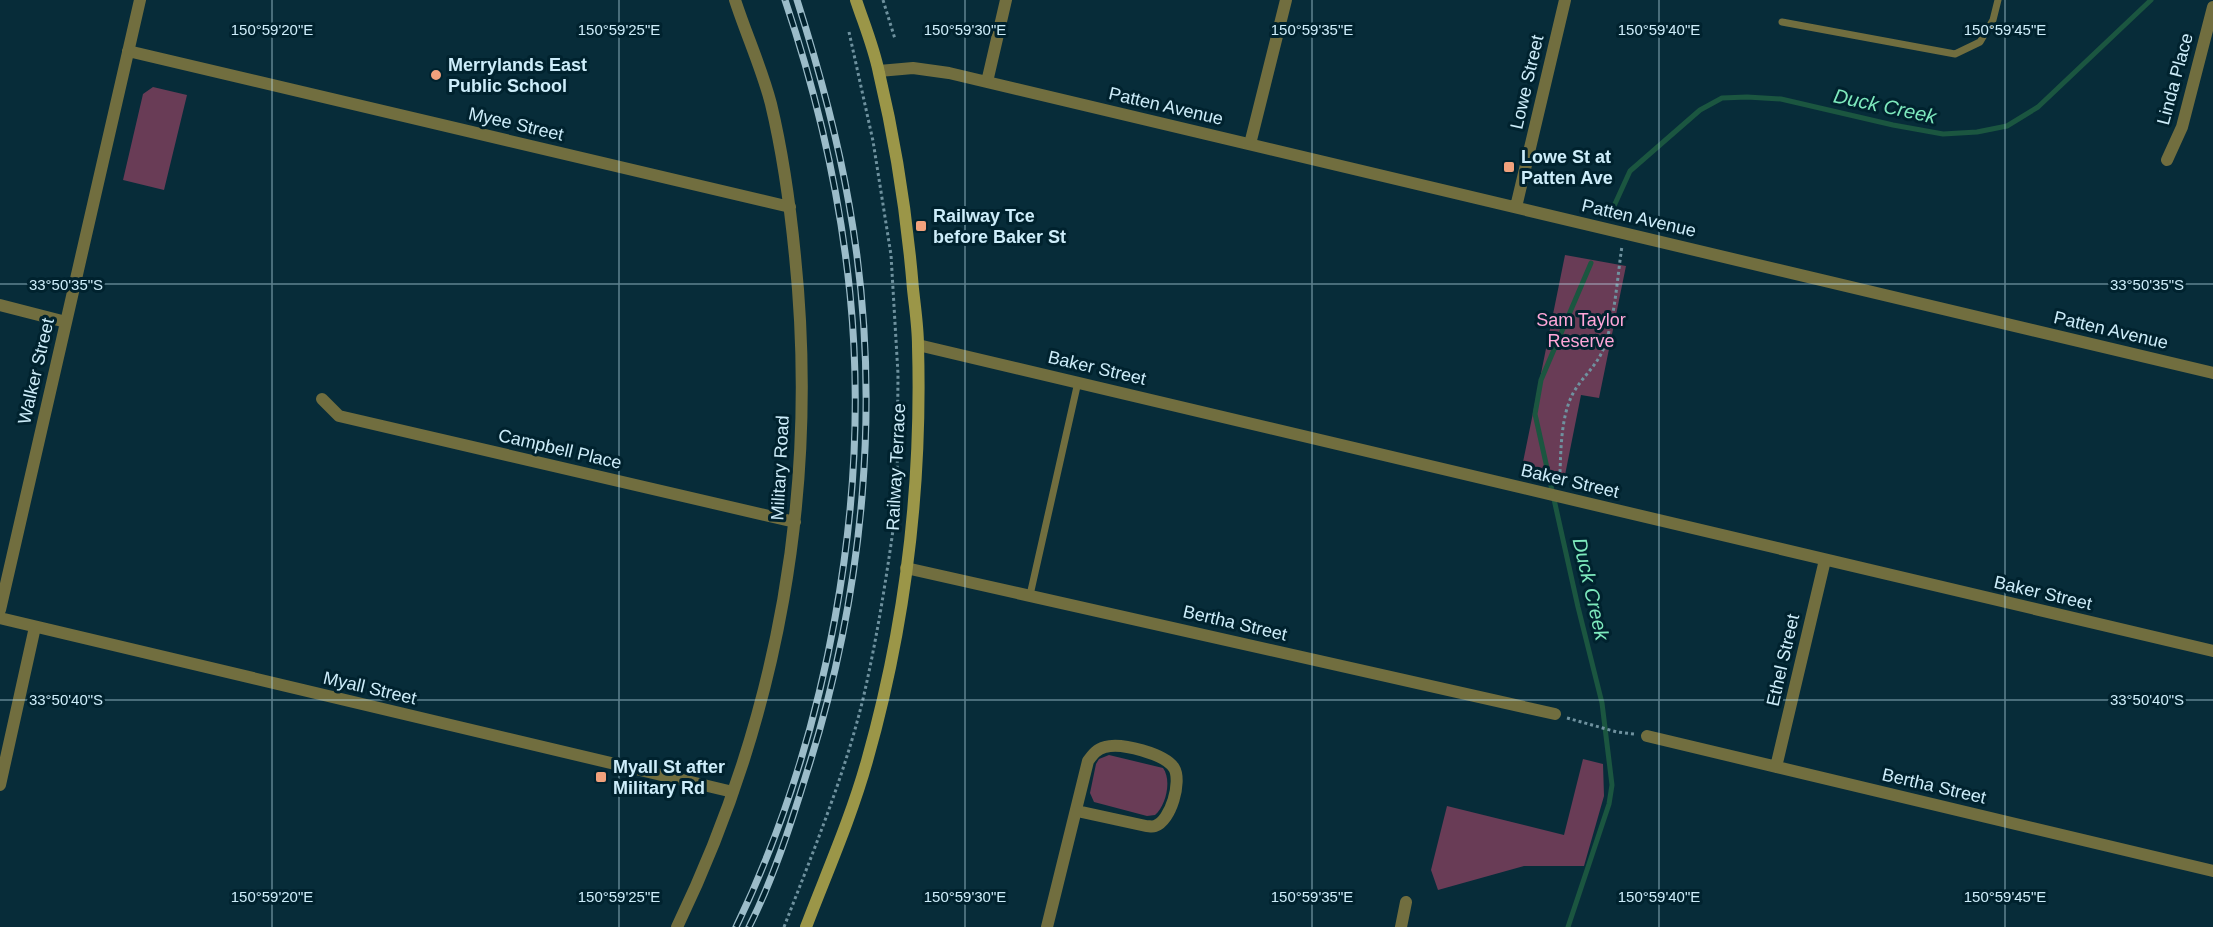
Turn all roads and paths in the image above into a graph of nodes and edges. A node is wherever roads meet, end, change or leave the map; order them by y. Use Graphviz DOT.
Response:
graph roads {
  1 [pos="140,0"];
  2 [pos="735,0"];
  3 [pos="856,0"];
  4 [pos="883,0"];
  5 [pos="1006,0"];
  6 [pos="1286,0"];
  7 [pos="1565,0"];
  8 [pos="1998,0"];
  9 [pos="2213,7"];
  10 [pos="1782,22"];
  11 [pos="848,26"];
  12 [pos="895,39"];
  13 [pos="128,51"];
  14 [pos="879,71"];
  15 [pos="987,82"];
  16 [pos="1250,144"];
  17 [pos="2167,160"];
  18 [pos="790,207"];
  19 [pos="1516,207"];
  20 [pos="1618,231"];
  21 [pos="0,305"];
  22 [pos="66,322"];
  23 [pos="918,345"];
  24 [pos="2213,373"];
  25 [pos="1078,382"];
  26 [pos="322,399"];
  27 [pos="1560,472"];
  28 [pos="795,522"];
  29 [pos="1825,561"];
  30 [pos="906,568"];
  31 [pos="1030,595"];
  32 [pos="0,610"];
  33 [pos="0,618"];
  34 [pos="35,627"];
  35 [pos="2213,651"];
  36 [pos="1555,714"];
  37 [pos="1617,732"];
  38 [pos="1647,736"];
  39 [pos="1776,767"];
  40 [pos="0,784"];
  41 [pos="733,792"];
  42 [pos="1077,811"];
  43 [pos="2213,871"];
  44 [pos="1406,902"];
  45 [pos="677,927"];
  46 [pos="784,927"];
  47 [pos="806,927"];
  48 [pos="1047,927"];
  49 [pos="1401,927"];
  1 -- 13 [label="street, Walker Street"];
  2 -- 18 [label="street, Military Road"];
  3 -- 14 [label="main road, Railway Terrace"];
  4 -- 12 [label="path"];
  5 -- 15 [label="street"];
  6 -- 16 [label="street"];
  7 -- 19 [label="street, Lowe Street"];
  8 -- 10 [label="lane"];
  9 -- 17 [label="street, Linda Place"];
  11 -- 46 [label="path"];
  13 -- 18 [label="street, Myee Street"];
  13 -- 22 [label="street, Walker Street"];
  14 -- 15 [label="street, Patten Avenue"];
  14 -- 23 [label="main road, Railway Terrace"];
  15 -- 16 [label="street, Patten Avenue"];
  16 -- 19 [label="street, Patten Avenue"];
  18 -- 28 [label="street, Military Road"];
  19 -- 20 [label="street, Patten Avenue"];
  20 -- 24 [label="street, Patten Avenue"];
  20 -- 27 [label="path"];
  21 -- 22 [label="street"];
  22 -- 32 [label="street, Walker Street"];
  23 -- 25 [label="street, Baker Street"];
  23 -- 30 [label="main road, Railway Terrace"];
  25 -- 29 [label="street, Baker Street"];
  25 -- 31 [label="lane"];
  26 -- 28 [label="street, Campbell Place"];
  28 -- 41 [label="street, Military Road"];
  29 -- 35 [label="street, Baker Street"];
  29 -- 39 [label="street, Ethel Street"];
  30 -- 31 [label="street, Bertha Street"];
  30 -- 47 [label="main road, Railway Terrace"];
  31 -- 36 [label="street, Bertha Street"];
  33 -- 34 [label="street, Myall Street"];
  34 -- 40 [label="street"];
  34 -- 41 [label="street, Myall Street"];
  36 -- 37 [label="path"];
  38 -- 39 [label="street, Bertha Street"];
  39 -- 43 [label="street, Bertha Street"];
  41 -- 45 [label="street, Military Road"];
  42 -- 42 [label="street"];
  42 -- 48 [label="street"];
  44 -- 49 [label="street"];
}
